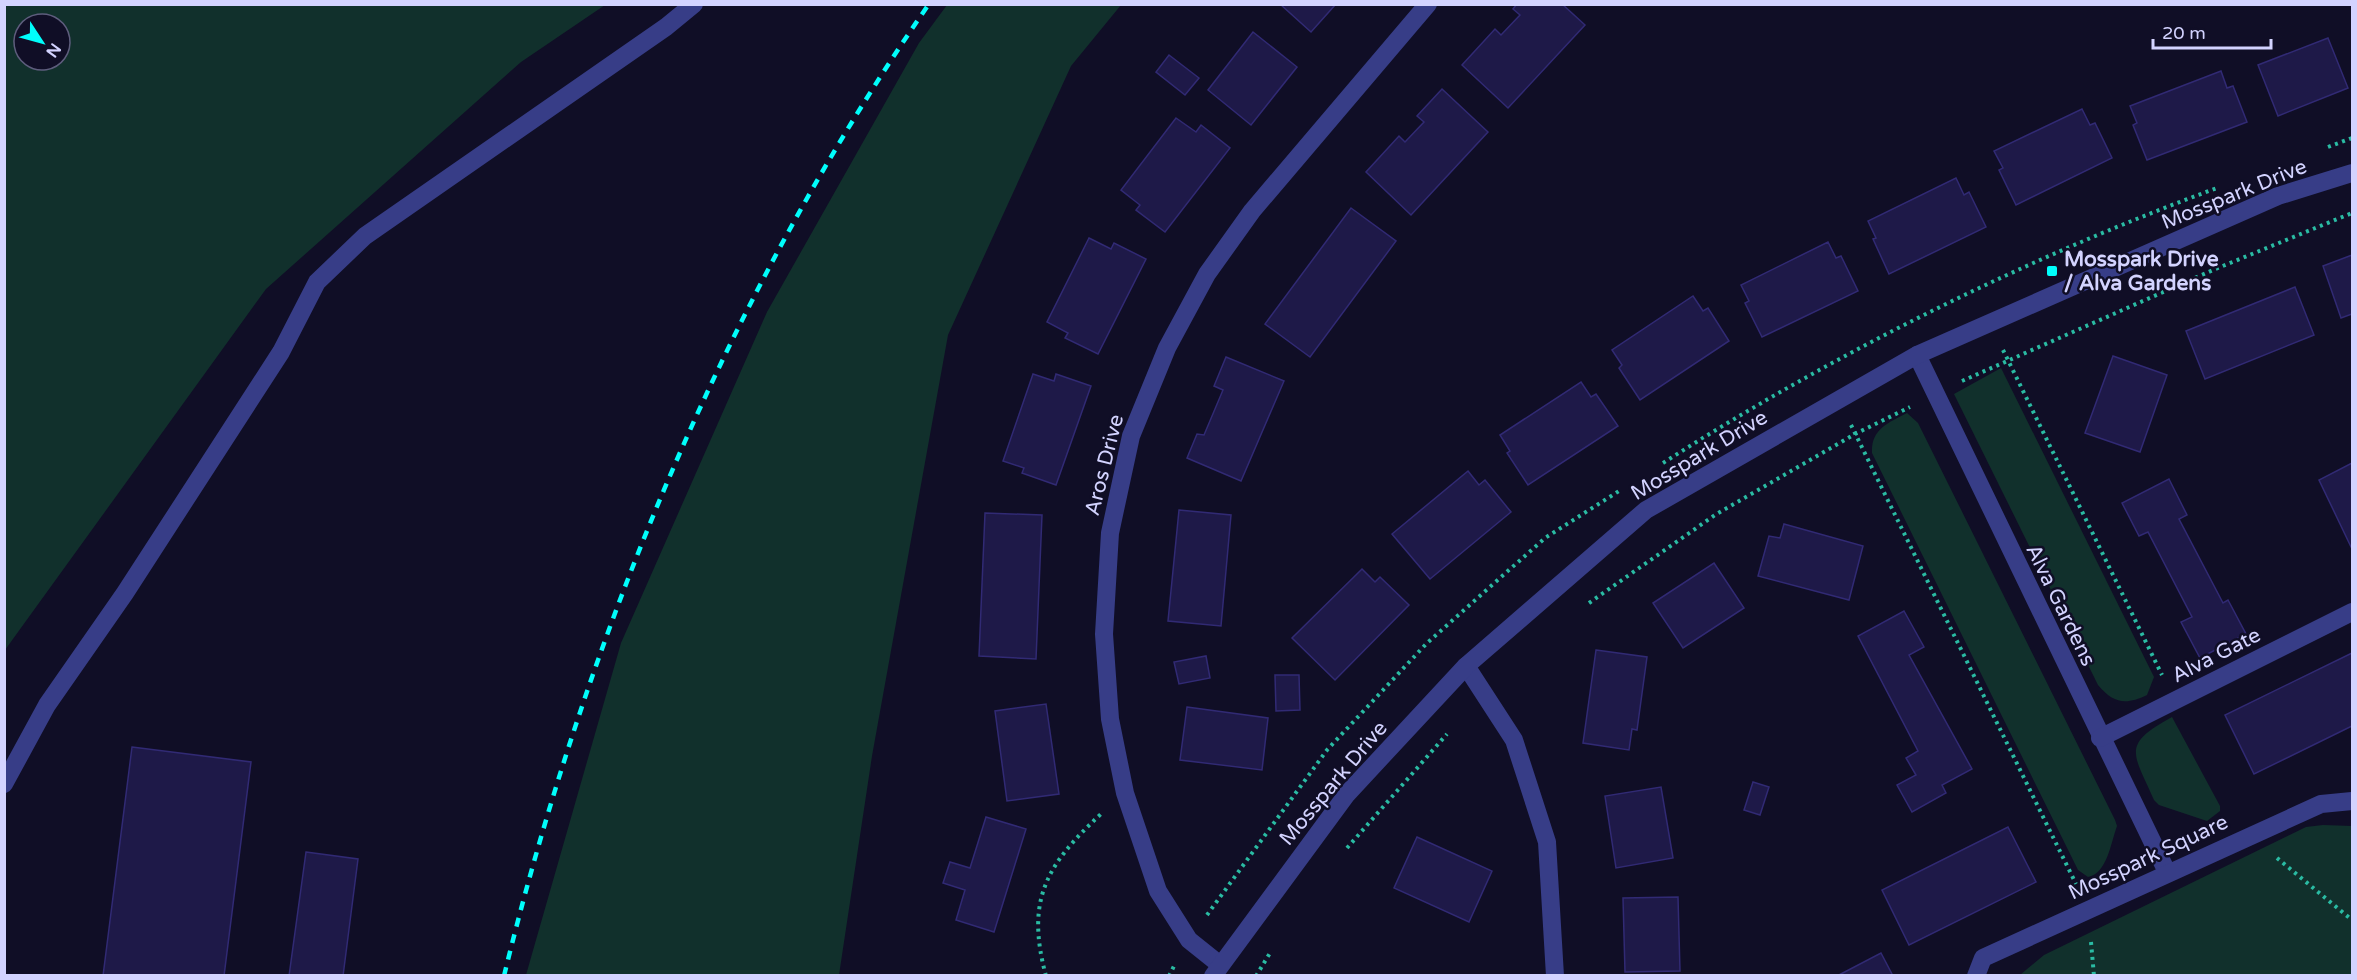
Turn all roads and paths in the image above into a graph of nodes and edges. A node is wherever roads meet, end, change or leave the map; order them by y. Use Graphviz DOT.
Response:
graph roads {
  1 [pos="694,4"];
  2 [pos="1428,4"];
  3 [pos="2352,173"];
  4 [pos="2352,213"];
  5 [pos="1990,323"];
  6 [pos="1917,355"];
  7 [pos="2007,360"];
  8 [pos="1935,394"];
  9 [pos="1838,400"];
  10 [pos="1855,434"];
  11 [pos="1578,609"];
  12 [pos="2352,612"];
  13 [pos="1466,666"];
  14 [pos="2175,701"];
  15 [pos="1449,732"];
  16 [pos="2100,738"];
  17 [pos="4,784"];
  18 [pos="1125,793"];
  19 [pos="2352,801"];
  20 [pos="2249,835"];
  21 [pos="1343,853"];
  22 [pos="2167,872"];
  23 [pos="2089,909"];
  24 [pos="2352,920"];
  25 [pos="1276,944"];
  26 [pos="1216,970"];
  27 [pos="1046,975"];
  28 [pos="1256,975"];
  29 [pos="1555,975"];
  30 [pos="1976,975"];
  1 -- 17 [label="street"];
  2 -- 18 [label="street, Aros Drive"];
  3 -- 5 [label="street, Mosspark Drive"];
  4 -- 7 [label="path"];
  5 -- 6 [label="street, Mosspark Drive"];
  5 -- 7 [label="path"];
  6 -- 8 [label="street, Alva Gardens"];
  6 -- 9 [label="street, Mosspark Drive"];
  7 -- 8 [label="path"];
  7 -- 14 [label="path"];
  8 -- 10 [label="path"];
  8 -- 16 [label="street, Alva Gardens"];
  9 -- 10 [label="path"];
  9 -- 13 [label="street, Mosspark Drive"];
  10 -- 11 [label="path"];
  10 -- 23 [label="path"];
  12 -- 14 [label="street, Alva Gate"];
  13 -- 26 [label="street, Mosspark Drive"];
  13 -- 29 [label="street"];
  14 -- 16 [label="street, Alva Gate"];
  15 -- 21 [label="path"];
  16 -- 22 [label="street, Alva Gardens"];
  18 -- 26 [label="street, Aros Drive"];
  18 -- 27 [label="path"];
  19 -- 20 [label="street, Mosspark Square"];
  20 -- 22 [label="street, Mosspark Square"];
  20 -- 24 [label="path"];
  22 -- 23 [label="street, Mosspark Square"];
  23 -- 30 [label="street, Mosspark Square"];
  25 -- 28 [label="path"];
}
